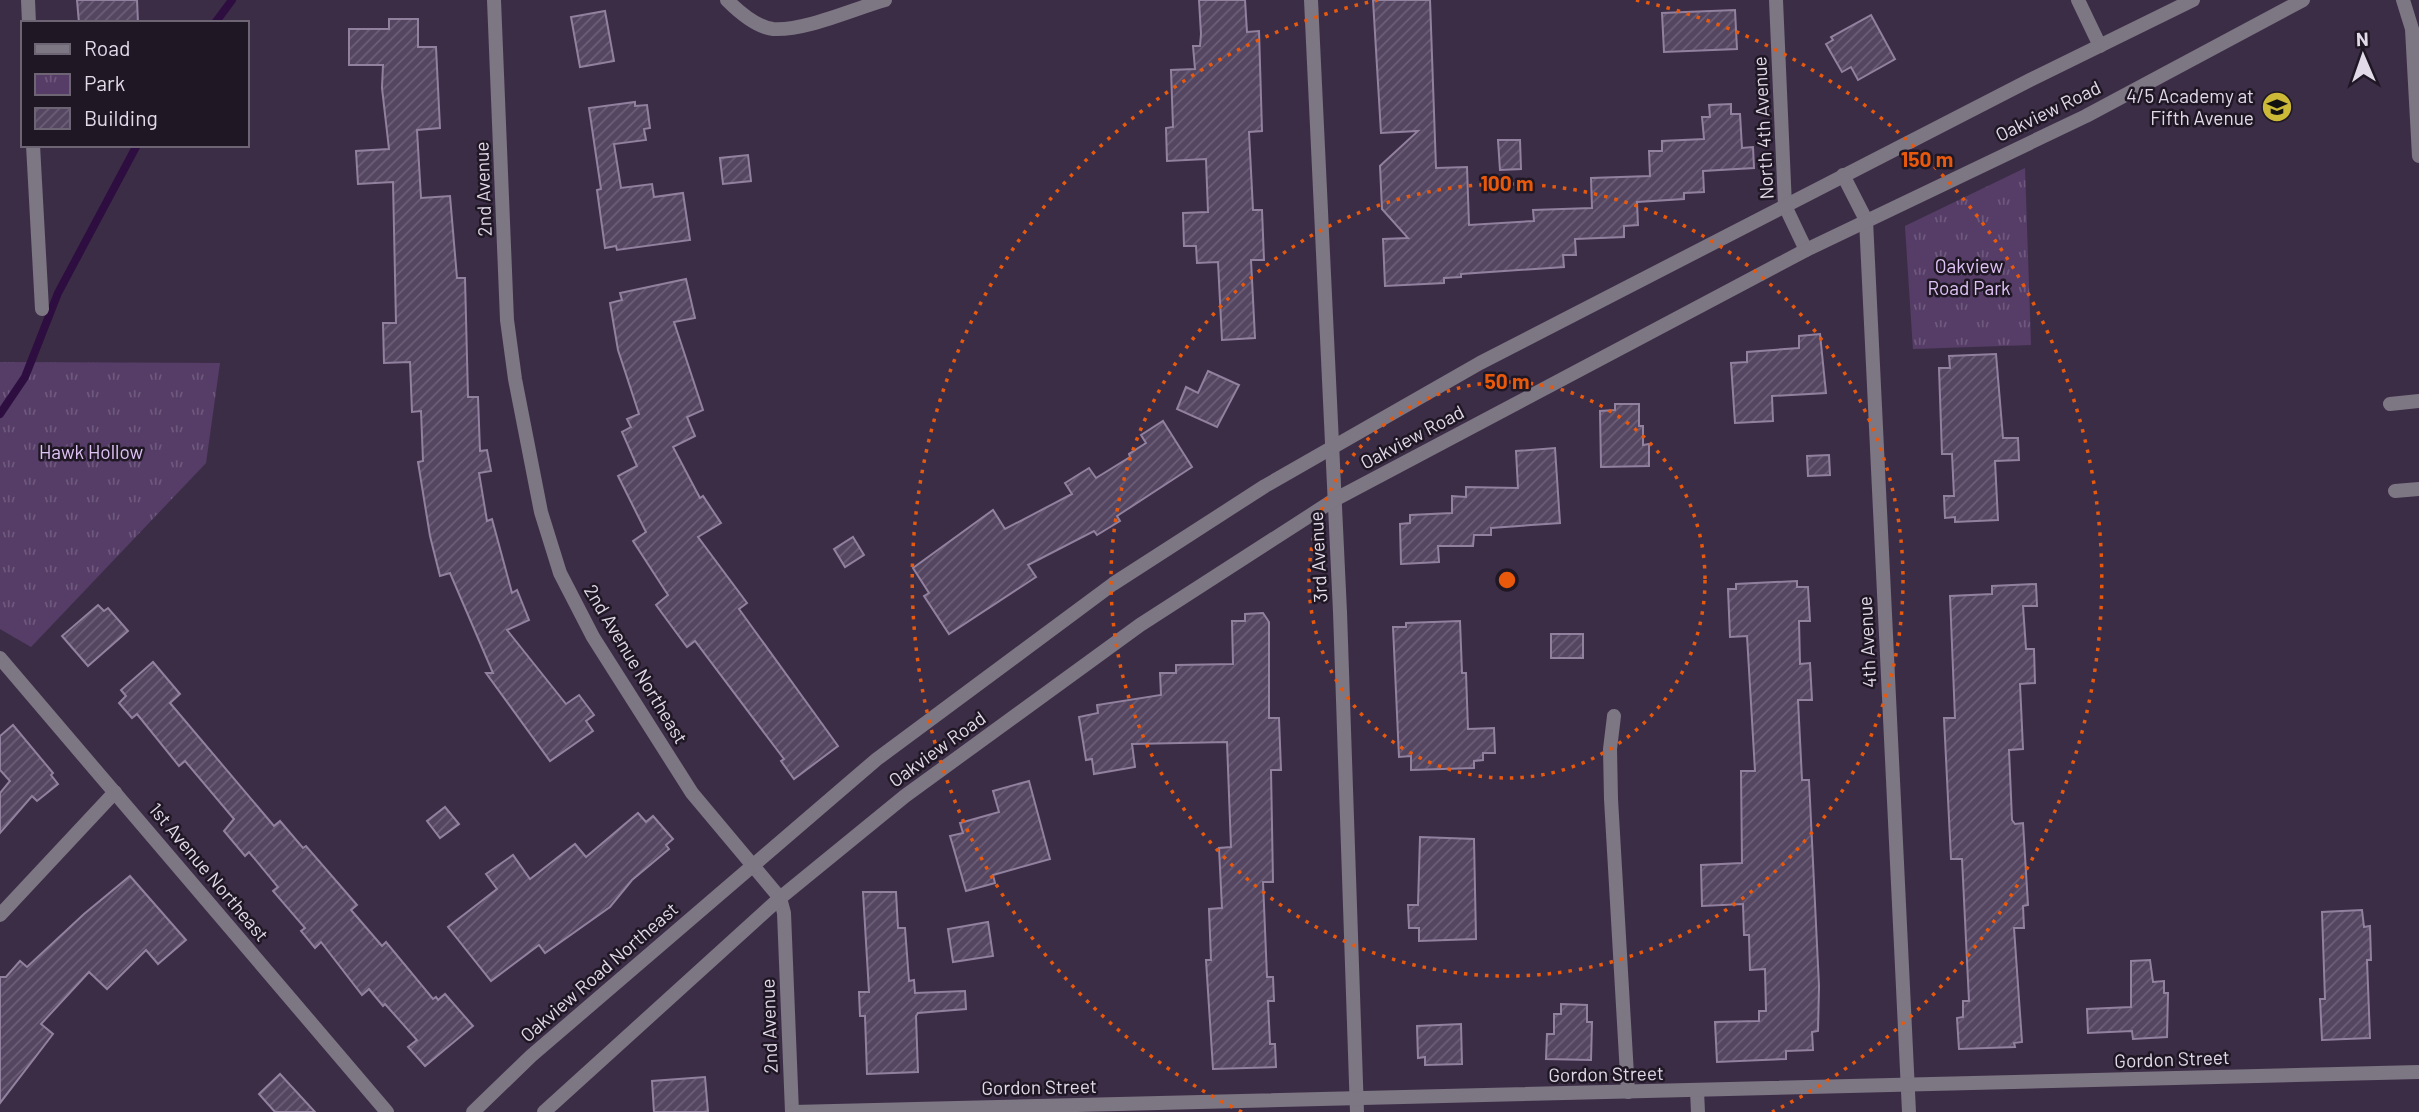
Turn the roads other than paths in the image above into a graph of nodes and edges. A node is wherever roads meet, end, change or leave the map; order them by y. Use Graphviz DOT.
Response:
graph roads {
  1 [pos="28,0"];
  2 [pos="494,0"];
  3 [pos="727,0"];
  4 [pos="885,0"];
  5 [pos="1311,0"];
  6 [pos="1776,0"];
  7 [pos="2078,0"];
  8 [pos="2193,0"];
  9 [pos="2303,0"];
  10 [pos="2403,0"];
  11 [pos="29,21"];
  12 [pos="2100,46"];
  13 [pos="33,147"];
  14 [pos="2419,156"];
  15 [pos="1843,175"];
  16 [pos="1785,205"];
  17 [pos="1866,220"];
  18 [pos="1806,250"];
  19 [pos="42,309"];
  20 [pos="515,377"];
  21 [pos="2419,401"];
  22 [pos="2390,404"];
  23 [pos="1332,446"];
  24 [pos="2419,489"];
  25 [pos="2395,491"];
  26 [pos="1335,500"];
  27 [pos="0,658"];
  28 [pos="1614,716"];
  29 [pos="115,792"];
  30 [pos="752,863"];
  31 [pos="780,898"];
  32 [pos="0,915"];
  33 [pos="2419,1072"];
  34 [pos="1907,1086"];
  35 [pos="1697,1091"];
  36 [pos="1628,1093"];
  37 [pos="1357,1106"];
  38 [pos="1075,1109"];
  39 [pos="387,1112"];
  40 [pos="473,1112"];
  41 [pos="544,1112"];
  42 [pos="792,1112"];
  43 [pos="1698,1112"];
  44 [pos="1909,1112"];
  1 -- 11 [label="street"];
  2 -- 20 [label="street, 2nd Avenue"];
  3 -- 4 [label="street"];
  5 -- 23 [label="street, 3rd Avenue"];
  6 -- 16 [label="street, North 4th Avenue"];
  7 -- 12 [label="street"];
  8 -- 12 [label="street, Oakview Road"];
  9 -- 17 [label="street, Oakview Road"];
  10 -- 14 [label="street"];
  12 -- 15 [label="street, Oakview Road"];
  13 -- 19 [label="street"];
  15 -- 16 [label="street, Oakview Road"];
  15 -- 17 [label="street, 4th Avenue"];
  16 -- 18 [label="street, North 4th Avenue"];
  16 -- 23 [label="street, Oakview Road"];
  17 -- 18 [label="street, Oakview Road"];
  17 -- 34 [label="street, 4th Avenue"];
  18 -- 26 [label="street, Oakview Road"];
  20 -- 30 [label="street, 2nd Avenue Northeast"];
  21 -- 22 [label="street"];
  23 -- 26 [label="street, 3rd Avenue"];
  23 -- 30 [label="street, Oakview Road"];
  24 -- 25 [label="street"];
  26 -- 31 [label="street, Oakview Road"];
  26 -- 37 [label="street, 3rd Avenue"];
  27 -- 29 [label="street, 1st Avenue Northeast"];
  28 -- 36 [label="street"];
  29 -- 32 [label="street"];
  29 -- 39 [label="street, 1st Avenue Northeast"];
  30 -- 31 [label="street, 2nd Avenue Northeast"];
  30 -- 40 [label="street, Oakview Road Northeast"];
  31 -- 41 [label="street"];
  31 -- 42 [label="street, 2nd Avenue"];
  33 -- 34 [label="street, Gordon Street"];
  34 -- 35 [label="street, Gordon Street"];
  34 -- 44 [label="street, 4th Avenue"];
  35 -- 36 [label="street, Gordon Street"];
  35 -- 43 [label="street"];
  36 -- 37 [label="street, Gordon Street"];
  37 -- 38 [label="street, Gordon Street"];
  38 -- 42 [label="street, Gordon Street"];
}
